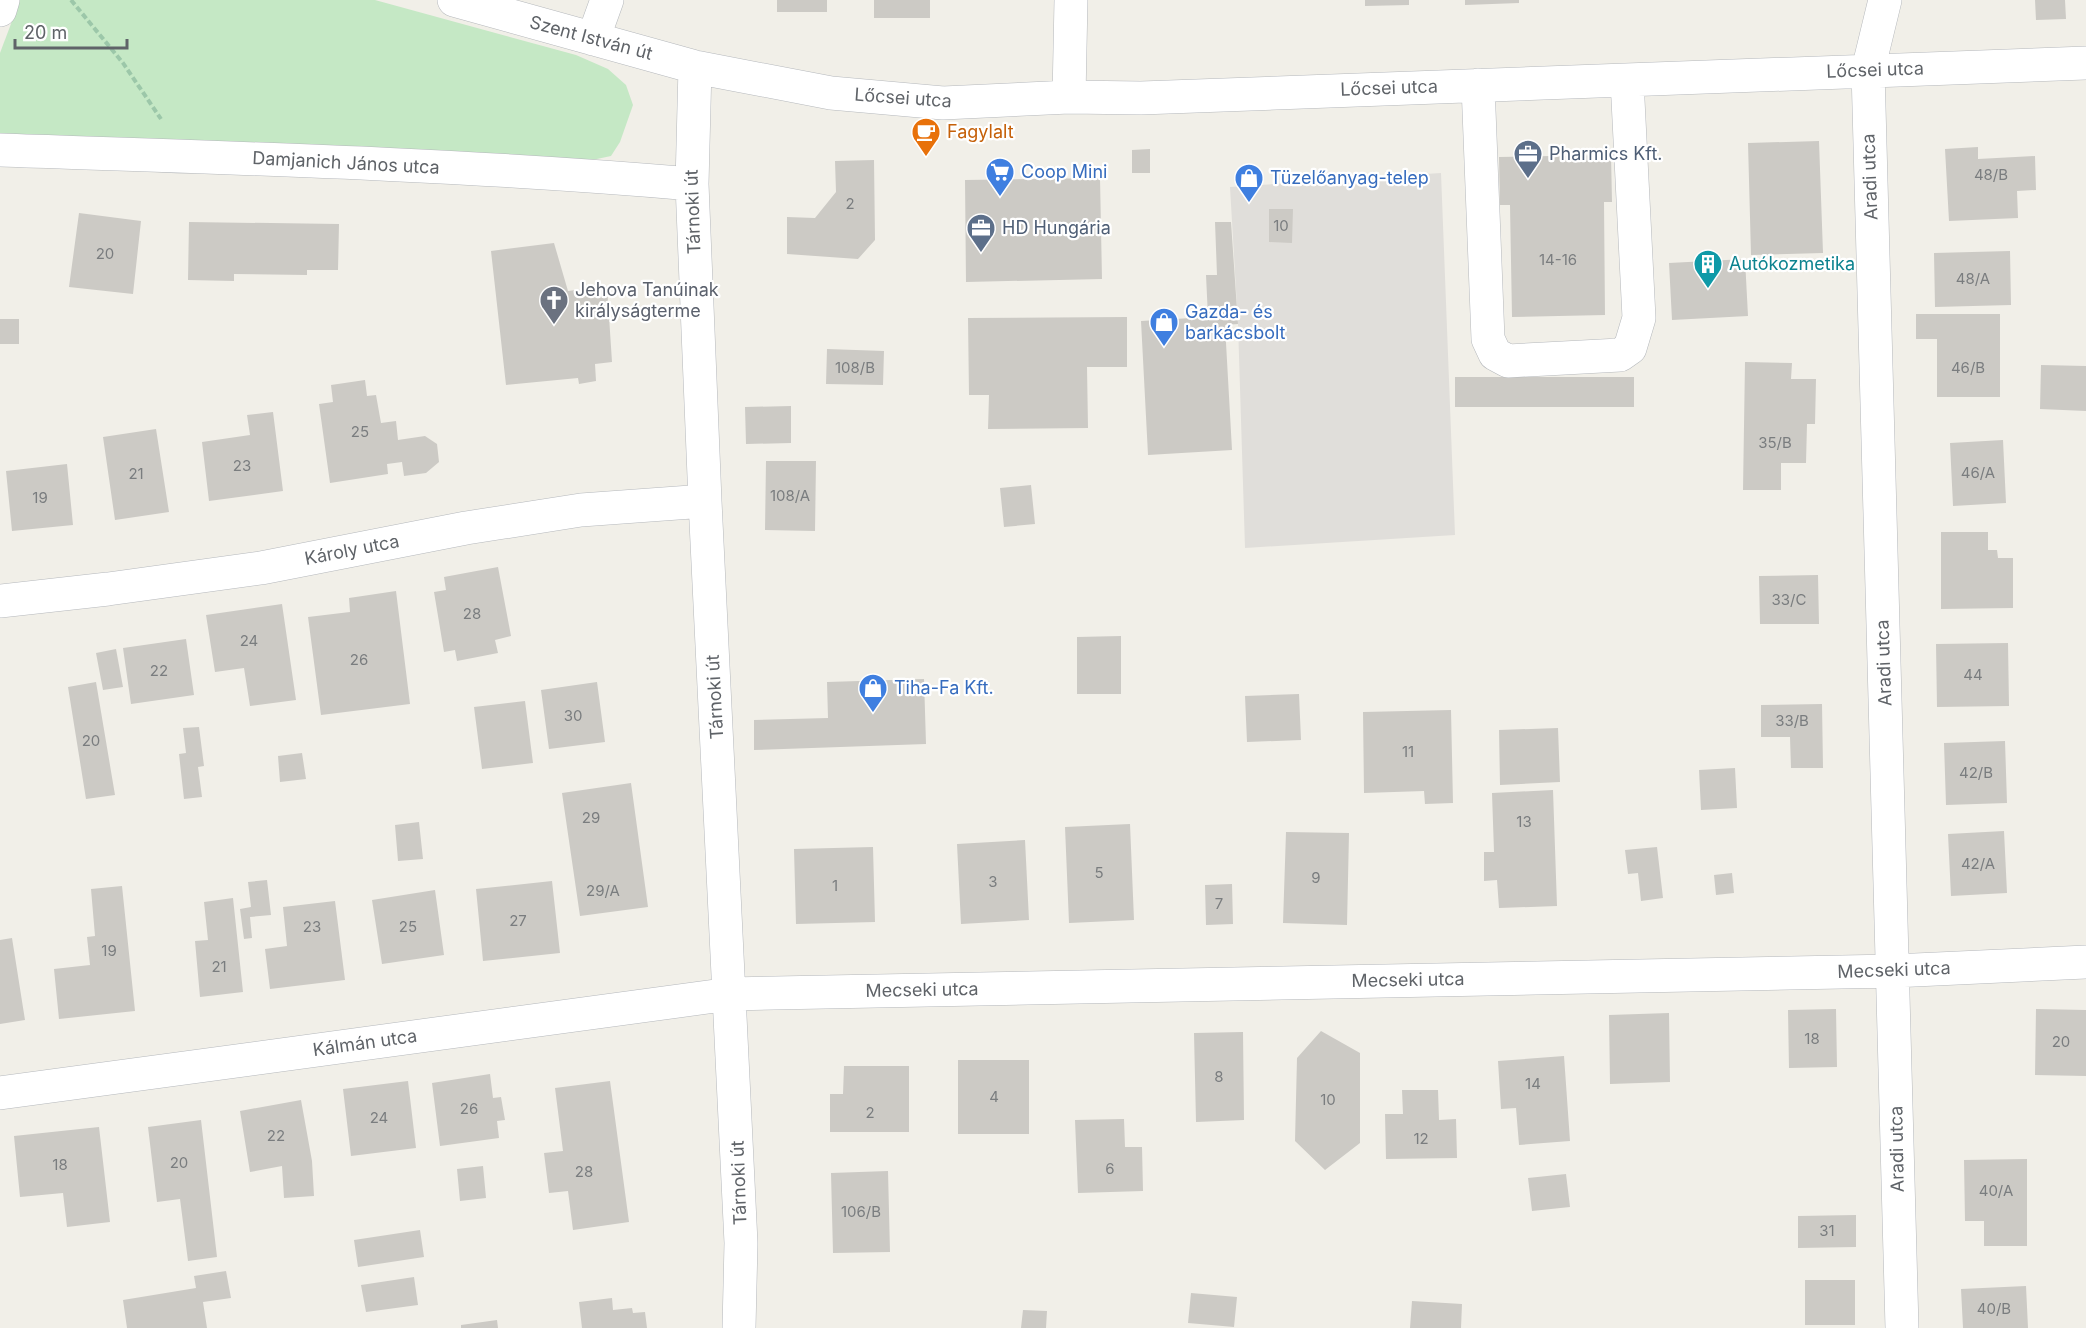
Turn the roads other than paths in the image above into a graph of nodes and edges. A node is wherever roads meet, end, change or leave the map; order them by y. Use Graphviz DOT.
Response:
graph roads {
  1 [pos="3,0"];
  2 [pos="454,0"];
  3 [pos="607,0"];
  4 [pos="1071,0"];
  5 [pos="1885,0"];
  6 [pos="0,10"];
  7 [pos="593,39"];
  8 [pos="2086,63"];
  9 [pos="694,67"];
  10 [pos="1868,70"];
  11 [pos="1627,80"];
  12 [pos="1478,85"];
  13 [pos="1070,97"];
  14 [pos="0,150"];
  15 [pos="692,184"];
  16 [pos="705,501"];
  17 [pos="0,601"];
  18 [pos="2086,962"];
  19 [pos="1893,971"];
  20 [pos="730,994"];
  21 [pos="0,1093"];
  22 [pos="739,1328"];
  23 [pos="1902,1328"];
  1 -- 6 [label="street"];
  2 -- 7 [label="street, Szent István út"];
  3 -- 7 [label="street"];
  4 -- 13 [label="street"];
  5 -- 10 [label="street, Aradi utca"];
  7 -- 9 [label="street, Szent István út"];
  8 -- 10 [label="street, Lőcsei utca"];
  9 -- 13 [label="street, Lőcsei utca"];
  9 -- 15 [label="street, Tárnoki út"];
  10 -- 11 [label="street, Lőcsei utca"];
  10 -- 19 [label="street, Aradi utca"];
  11 -- 12 [label="street, Lőcsei utca"];
  11 -- 12 [label="street"];
  12 -- 13 [label="street, Lőcsei utca"];
  14 -- 15 [label="street, Damjanich János utca"];
  15 -- 16 [label="street, Tárnoki út"];
  16 -- 17 [label="street, Károly utca"];
  16 -- 20 [label="street, Tárnoki út"];
  18 -- 19 [label="street, Mecseki utca"];
  19 -- 20 [label="street, Mecseki utca"];
  19 -- 23 [label="street, Aradi utca"];
  20 -- 21 [label="street, Kálmán utca"];
  20 -- 22 [label="street, Tárnoki út"];
}
